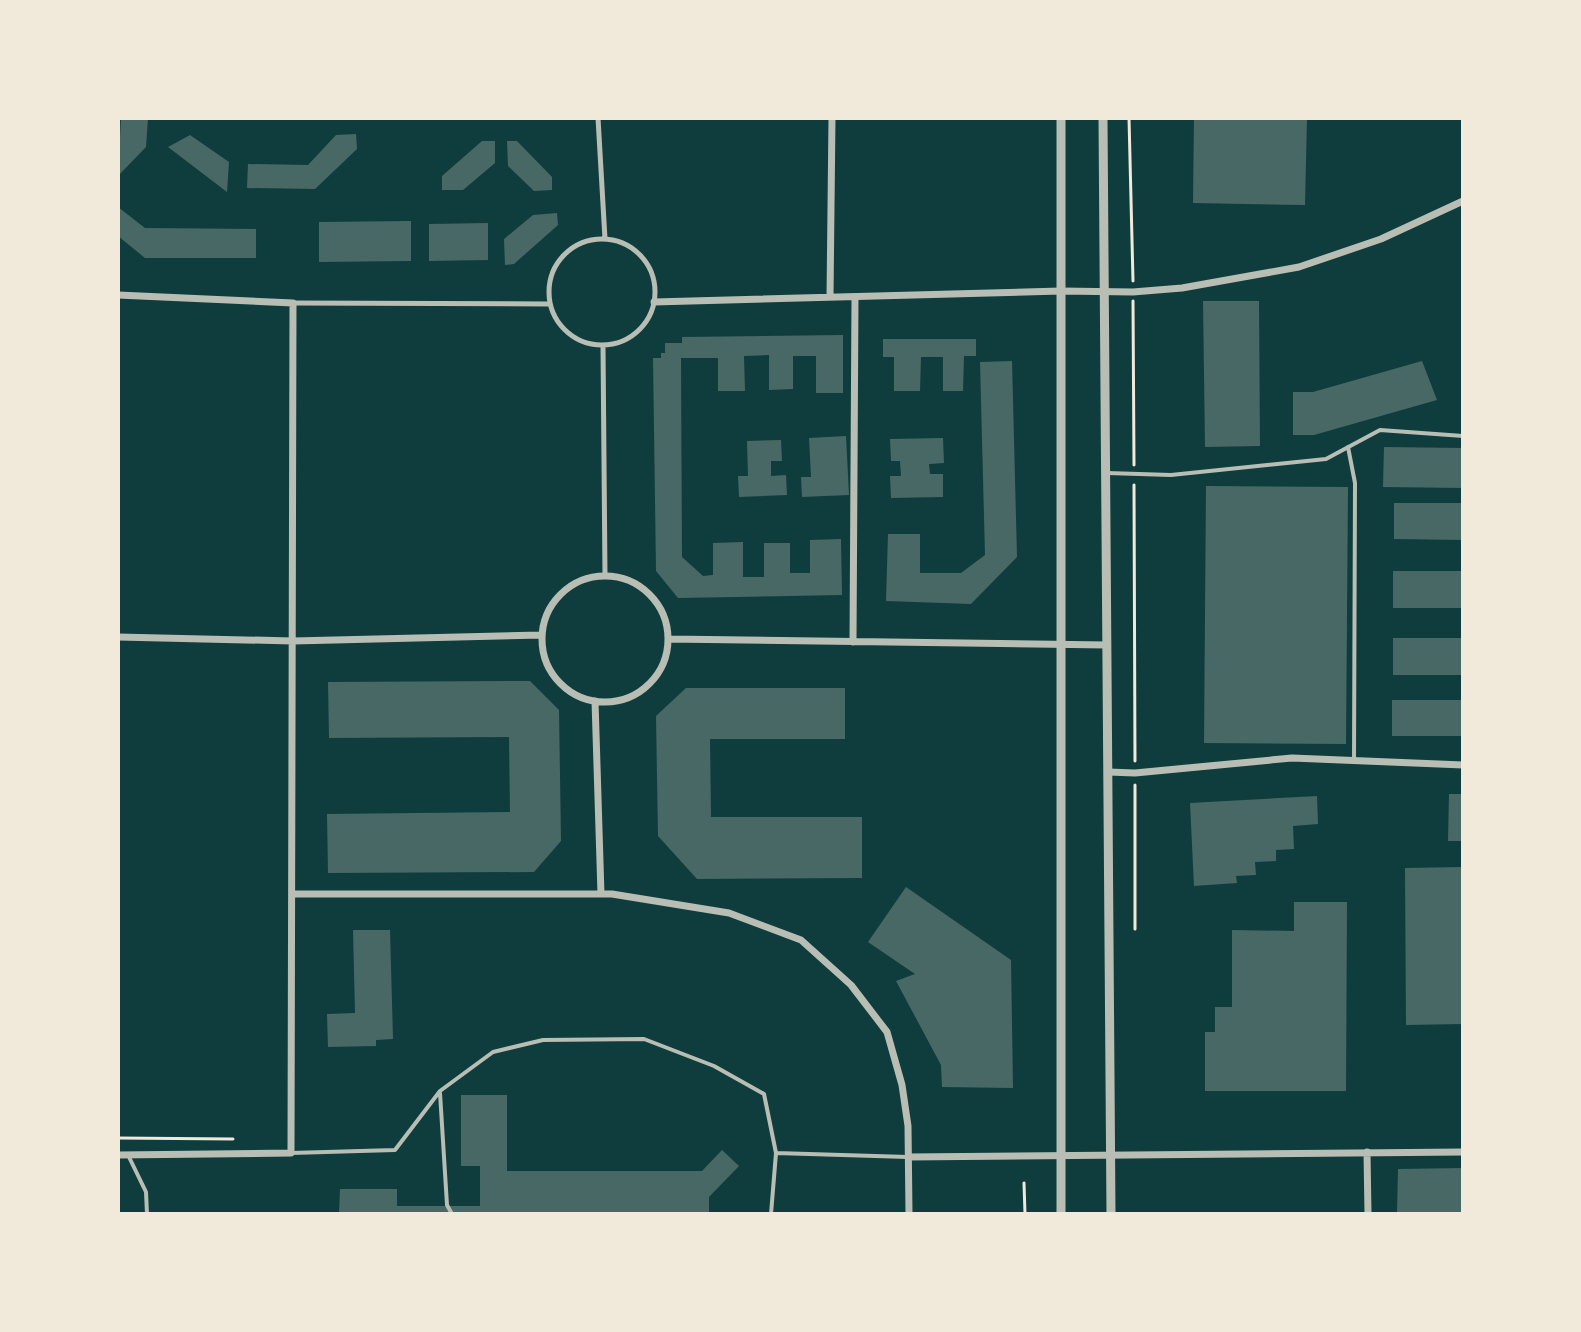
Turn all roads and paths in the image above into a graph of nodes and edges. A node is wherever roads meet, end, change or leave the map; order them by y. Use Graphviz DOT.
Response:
graph roads {
  1 [pos="598,118"];
  2 [pos="832,118"];
  3 [pos="1061,118"];
  4 [pos="1103,118"];
  5 [pos="1129,118"];
  6 [pos="1463,201"];
  7 [pos="605,239"];
  8 [pos="1061,291"];
  9 [pos="1106,291"];
  10 [pos="1133,292"];
  11 [pos="118,295"];
  12 [pos="830,297"];
  13 [pos="855,297"];
  14 [pos="654,302"];
  15 [pos="293,303"];
  16 [pos="549,304"];
  17 [pos="603,345"];
  18 [pos="1463,436"];
  19 [pos="1348,447"];
  20 [pos="1107,473"];
  21 [pos="1134,474"];
  22 [pos="605,576"];
  23 [pos="541,635"];
  24 [pos="118,637"];
  25 [pos="669,639"];
  26 [pos="293,641"];
  27 [pos="853,642"];
  28 [pos="1061,644"];
  29 [pos="1107,645"];
  30 [pos="595,701"];
  31 [pos="1354,761"];
  32 [pos="1463,765"];
  33 [pos="1108,772"];
  34 [pos="1135,773"];
  35 [pos="292,894"];
  36 [pos="601,894"];
  37 [pos="1135,929"];
  38 [pos="440,1091"];
  39 [pos="118,1138"];
  40 [pos="233,1139"];
  41 [pos="1367,1152"];
  42 [pos="1463,1152"];
  43 [pos="291,1153"];
  44 [pos="776,1153"];
  45 [pos="118,1155"];
  46 [pos="128,1155"];
  47 [pos="1110,1156"];
  48 [pos="909,1157"];
  49 [pos="1061,1158"];
  50 [pos="1024,1183"];
  51 [pos="147,1214"];
  52 [pos="452,1214"];
  53 [pos="771,1214"];
  54 [pos="909,1214"];
  55 [pos="1025,1214"];
  56 [pos="1061,1214"];
  57 [pos="1111,1214"];
  58 [pos="1368,1214"];
  1 -- 7 [label="street"];
  2 -- 12 [label="street"];
  3 -- 8 [label="street"];
  4 -- 9 [label="street"];
  5 -- 10 [label="path"];
  6 -- 10 [label="street"];
  7 -- 14 [label="street"];
  7 -- 16 [label="street"];
  8 -- 9 [label="street"];
  8 -- 13 [label="street"];
  8 -- 28 [label="street"];
  9 -- 10 [label="street"];
  9 -- 20 [label="street"];
  10 -- 21 [label="path"];
  11 -- 15 [label="street"];
  12 -- 13 [label="street"];
  12 -- 14 [label="street"];
  13 -- 27 [label="street"];
  14 -- 17 [label="street"];
  15 -- 16 [label="street"];
  15 -- 26 [label="street"];
  16 -- 17 [label="street"];
  17 -- 22 [label="street"];
  18 -- 19 [label="lane"];
  19 -- 21 [label="lane"];
  19 -- 31 [label="lane"];
  20 -- 21 [label="lane"];
  20 -- 29 [label="street"];
  21 -- 34 [label="path"];
  22 -- 23 [label="street"];
  22 -- 25 [label="street"];
  23 -- 26 [label="street"];
  23 -- 30 [label="street"];
  24 -- 26 [label="street"];
  25 -- 27 [label="street"];
  25 -- 30 [label="street"];
  26 -- 35 [label="street"];
  27 -- 28 [label="street"];
  28 -- 29 [label="street"];
  28 -- 49 [label="street"];
  29 -- 33 [label="street"];
  30 -- 36 [label="street"];
  31 -- 32 [label="street"];
  31 -- 34 [label="street"];
  33 -- 34 [label="street"];
  33 -- 47 [label="street"];
  34 -- 37 [label="path"];
  35 -- 36 [label="street"];
  35 -- 43 [label="street"];
  36 -- 48 [label="street"];
  38 -- 43 [label="lane"];
  38 -- 44 [label="lane"];
  38 -- 52 [label="lane"];
  39 -- 40 [label="path"];
  41 -- 42 [label="street"];
  41 -- 47 [label="street"];
  41 -- 58 [label="street"];
  43 -- 46 [label="street"];
  44 -- 48 [label="lane"];
  44 -- 53 [label="lane"];
  45 -- 46 [label="street"];
  46 -- 51 [label="lane"];
  47 -- 49 [label="street"];
  47 -- 57 [label="street"];
  48 -- 49 [label="street"];
  48 -- 54 [label="street"];
  49 -- 56 [label="street"];
  50 -- 55 [label="path"];
}
